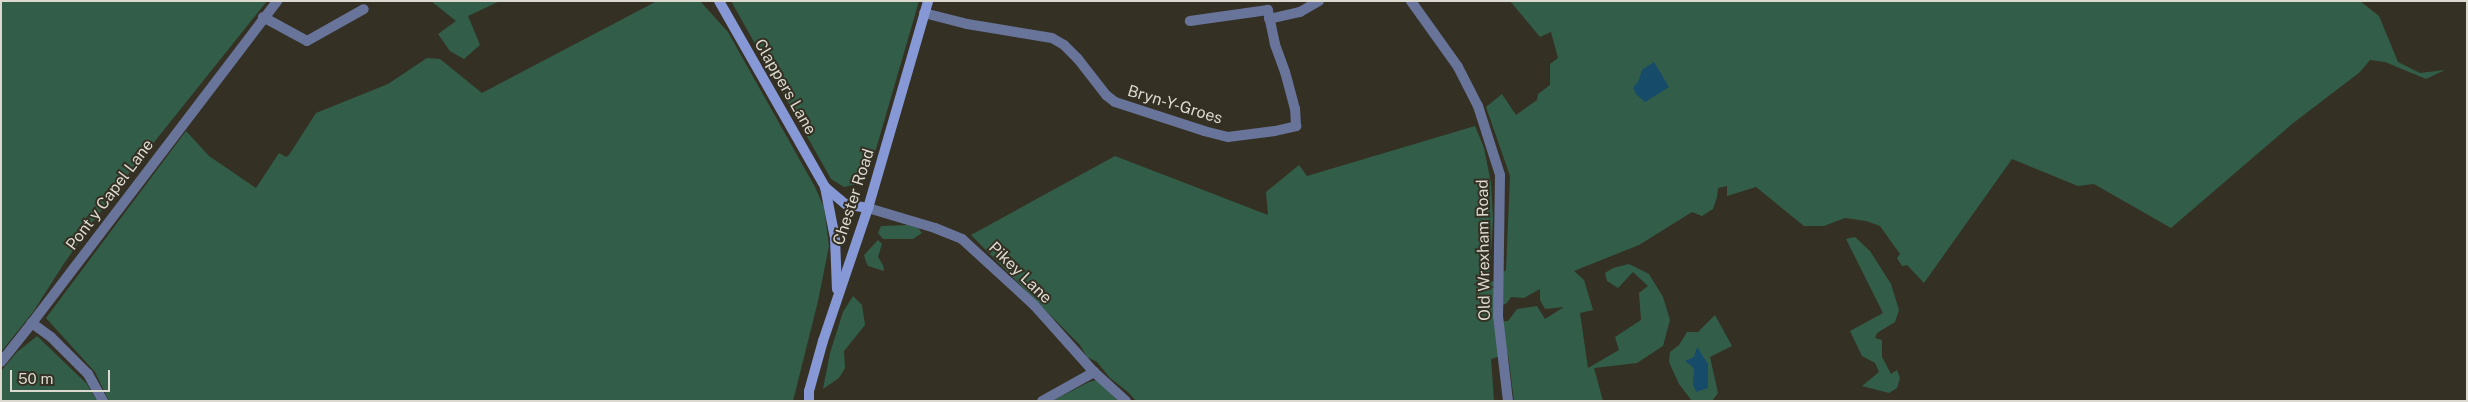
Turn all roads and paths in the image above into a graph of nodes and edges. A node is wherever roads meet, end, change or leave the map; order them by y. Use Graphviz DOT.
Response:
graph roads {
  1 [pos="276,1"];
  2 [pos="719,1"];
  3 [pos="928,1"];
  4 [pos="1318,1"];
  5 [pos="1411,1"];
  6 [pos="364,9"];
  7 [pos="1267,10"];
  8 [pos="924,12"];
  9 [pos="263,17"];
  10 [pos="1190,21"];
  11 [pos="825,188"];
  12 [pos="868,208"];
  13 [pos="837,295"];
  14 [pos="32,323"];
  15 [pos="1,362"];
  16 [pos="1094,372"];
  17 [pos="103,401"];
  18 [pos="809,401"];
  19 [pos="1042,401"];
  20 [pos="1126,401"];
  21 [pos="1508,401"];
  1 -- 9 [label="street, Pont y Capel Lane"];
  2 -- 11 [label="main road, Clappers Lane"];
  3 -- 8 [label="main road, Chester Road"];
  4 -- 7 [label="street"];
  5 -- 21 [label="street, Old Wrexham Road"];
  6 -- 9 [label="street"];
  7 -- 8 [label="street, Bryn-Y-Groes"];
  7 -- 10 [label="street"];
  8 -- 12 [label="main road, Chester Road"];
  9 -- 14 [label="street, Pont y Capel Lane"];
  11 -- 12 [label="main road, Clappers Lane"];
  11 -- 13 [label="main road, Clappers Lane"];
  12 -- 13 [label="main road, Chester Road"];
  12 -- 16 [label="street, Pikey Lane"];
  13 -- 18 [label="main road, Chester Road"];
  14 -- 15 [label="street, Pont y Capel Lane"];
  14 -- 17 [label="street"];
  16 -- 19 [label="street"];
  16 -- 20 [label="street, Pikey Lane"];
}
